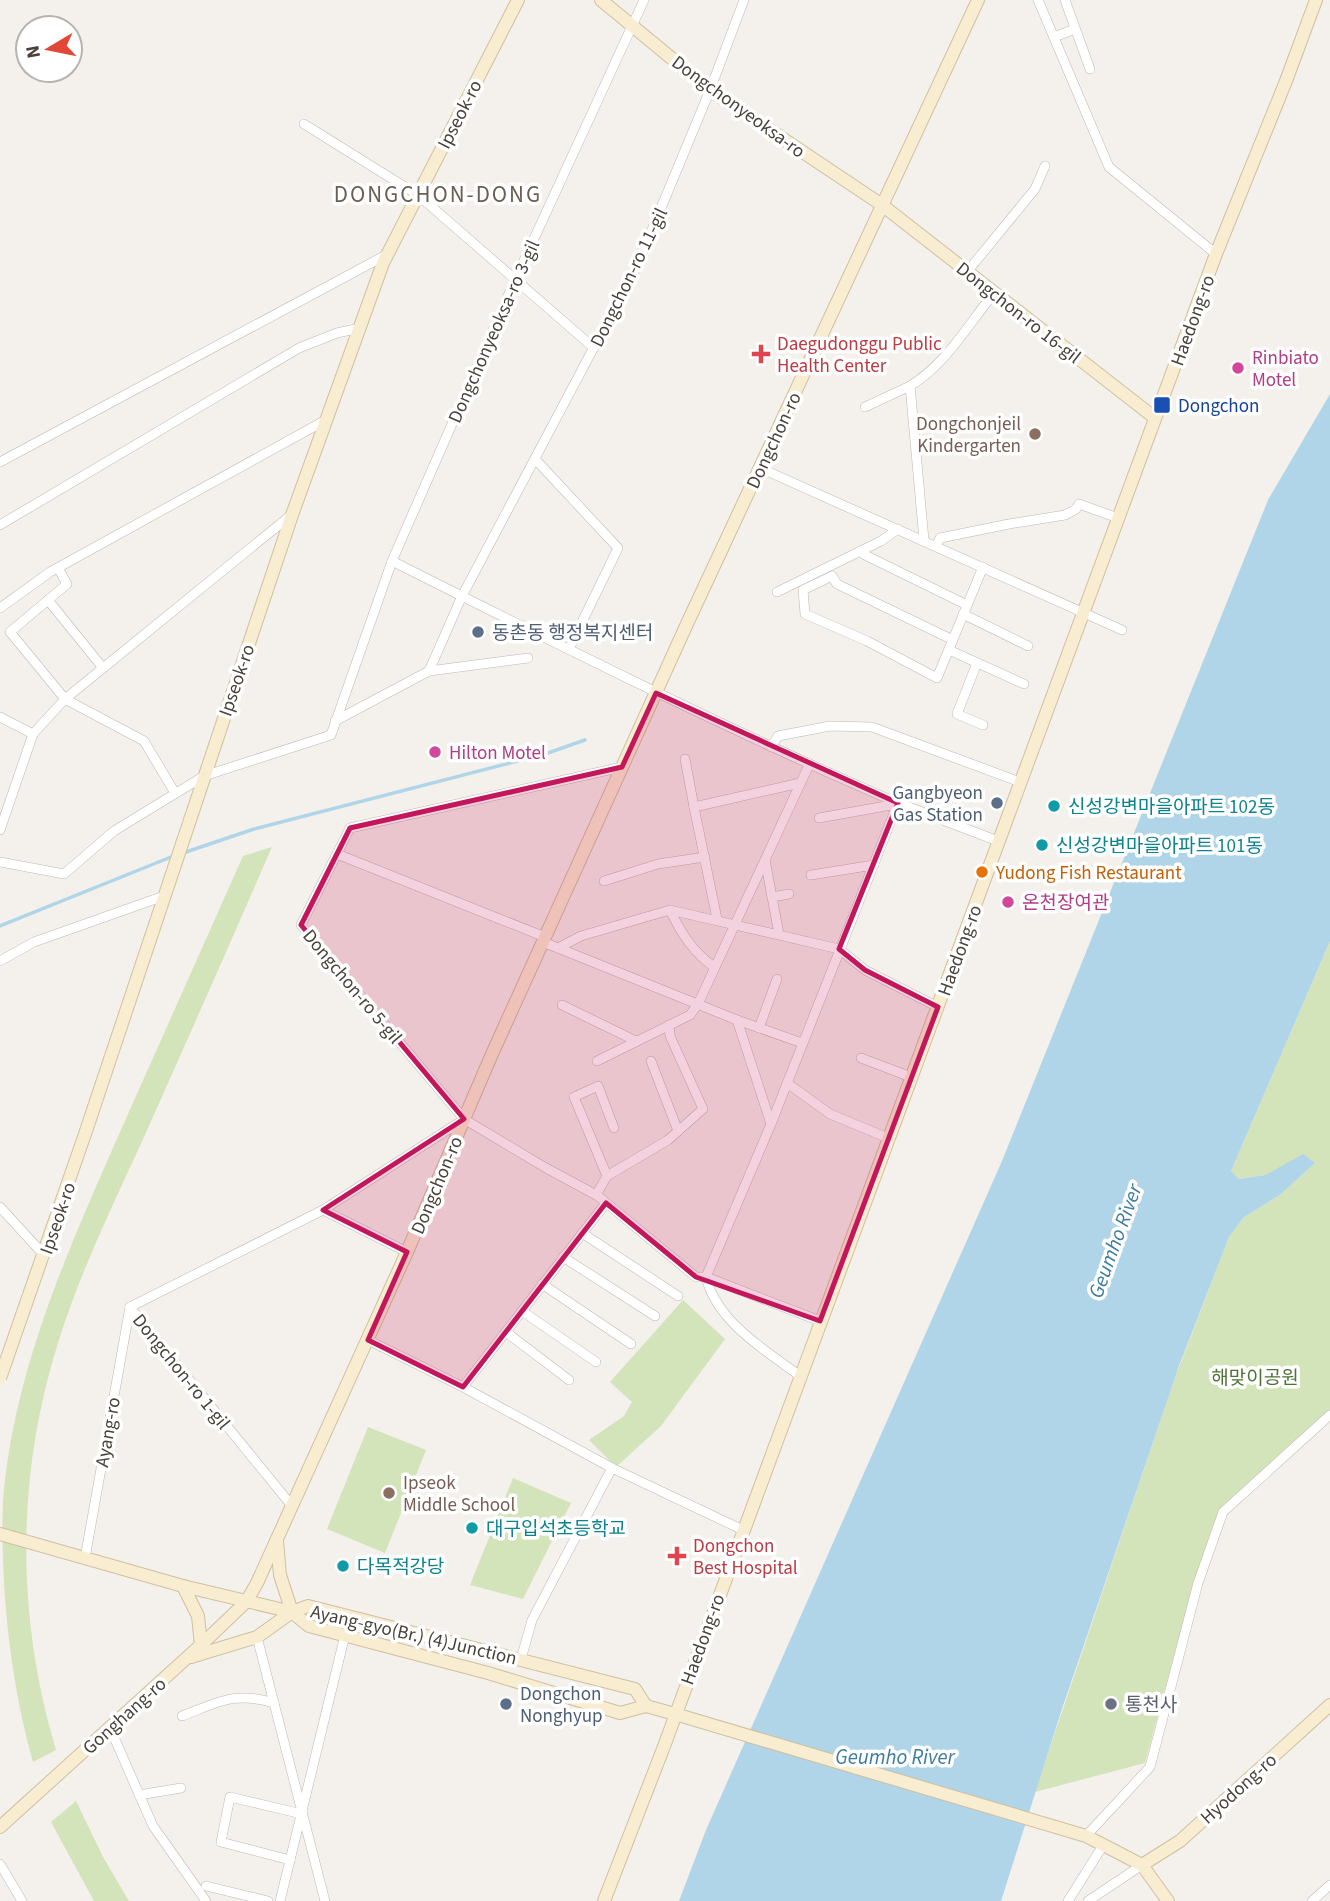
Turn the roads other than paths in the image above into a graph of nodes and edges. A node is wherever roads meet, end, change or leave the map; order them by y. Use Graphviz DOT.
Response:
graph roads {
  1 [pos="518,0"];
  2 [pos="601,0"];
  3 [pos="644,0"];
  4 [pos="744,0"];
  5 [pos="978,0"];
  6 [pos="1038,0"];
  7 [pos="1065,0"];
  8 [pos="1316,0"];
  9 [pos="632,26"];
  10 [pos="1075,29"];
  11 [pos="1054,37"];
  12 [pos="1090,69"];
  13 [pos="710,90"];
  14 [pos="304,124"];
  15 [pos="1045,166"];
  16 [pos="418,195"];
  17 [pos="882,205"];
  18 [pos="388,254"];
  19 [pos="1216,254"];
  20 [pos="967,272"];
  21 [pos="515,280"];
  22 [pos="994,293"];
  23 [pos="360,328"];
  24 [pos="594,348"];
  25 [pos="910,386"];
  26 [pos="864,407"];
  27 [pos="1155,418"];
  28 [pos="326,420"];
  29 [pos="535,460"];
  30 [pos="0,462"];
  31 [pos="760,468"];
  32 [pos="292,515"];
  33 [pos="1118,518"];
  34 [pos="0,525"];
  35 [pos="898,529"];
  36 [pos="924,540"];
  37 [pos="936,546"];
  38 [pos="861,551"];
  39 [pos="392,561"];
  40 [pos="983,567"];
  41 [pos="58,568"];
  42 [pos="777,592"];
  43 [pos="462,596"];
  44 [pos="48,600"];
  45 [pos="0,608"];
  46 [pos="965,610"];
  47 [pos="1083,611"];
  48 [pos="1122,629"];
  49 [pos="11,631"];
  50 [pos="0,640"];
  51 [pos="953,640"];
  52 [pos="1028,646"];
  53 [pos="569,649"];
  54 [pos="949,650"];
  55 [pos="528,658"];
  56 [pos="977,663"];
  57 [pos="103,668"];
  58 [pos="429,671"];
  59 [pos="1024,684"];
  60 [pos="656,693"];
  61 [pos="65,699"];
  62 [pos="0,717"];
  63 [pos="335,721"];
  64 [pos="983,725"];
  65 [pos="33,734"];
  66 [pos="771,747"];
  67 [pos="685,759"];
  68 [pos="809,765"];
  69 [pos="622,767"];
  70 [pos="204,776"];
  71 [pos="1020,782"];
  72 [pos="800,783"];
  73 [pos="175,793"];
  74 [pos="898,803"];
  75 [pos="694,807"];
  76 [pos="819,818"];
  77 [pos="0,830"];
  78 [pos="998,841"];
  79 [pos="337,854"];
  80 [pos="705,857"];
  81 [pos="765,859"];
  82 [pos="0,862"];
  83 [pos="874,864"];
  84 [pos="811,875"];
  85 [pos="604,881"];
  86 [pos="789,894"];
  87 [pos="164,896"];
  88 [pos="772,897"];
  89 [pos="670,909"];
  90 [pos="717,919"];
  91 [pos="736,923"];
  92 [pos="779,934"];
  93 [pos="544,939"];
  94 [pos="558,948"];
  95 [pos="839,949"];
  96 [pos="0,961"];
  97 [pos="714,967"];
  98 [pos="777,979"];
  99 [pos="698,1004"];
  100 [pos="562,1005"];
  101 [pos="938,1007"];
  102 [pos="737,1020"];
  103 [pos="669,1025"];
  104 [pos="760,1028"];
  105 [pos="636,1041"];
  106 [pos="802,1043"];
  107 [pos="861,1058"];
  108 [pos="651,1060"];
  109 [pos="597,1061"];
  110 [pos="911,1077"];
  111 [pos="787,1083"];
  112 [pos="464,1119"];
  113 [pos="772,1124"];
  114 [pos="614,1129"];
  115 [pos="678,1131"];
  116 [pos="888,1138"];
  117 [pos="607,1177"];
  118 [pos="596,1195"];
  119 [pos="606,1203"];
  120 [pos="0,1207"];
  121 [pos="323,1210"];
  122 [pos="582,1233"];
  123 [pos="407,1252"];
  124 [pos="44,1255"];
  125 [pos="563,1257"];
  126 [pos="706,1277"];
  127 [pos="542,1284"];
  128 [pos="678,1296"];
  129 [pos="130,1307"];
  130 [pos="522,1311"];
  131 [pos="655,1317"];
  132 [pos="820,1321"];
  133 [pos="506,1332"];
  134 [pos="368,1340"];
  135 [pos="631,1344"];
  136 [pos="596,1362"];
  137 [pos="3,1370"];
  138 [pos="800,1376"];
  139 [pos="569,1380"];
  140 [pos="463,1387"];
  141 [pos="1330,1415"];
  142 [pos="612,1468"];
  143 [pos="292,1506"];
  144 [pos="743,1530"];
  145 [pos="0,1534"];
  146 [pos="277,1540"];
  147 [pos="85,1558"];
  148 [pos="183,1586"];
  149 [pos="246,1602"];
  150 [pos="292,1612"];
  151 [pos="345,1635"];
  152 [pos="257,1637"];
  153 [pos="201,1645"];
  154 [pos="186,1658"];
  155 [pos="521,1660"];
  156 [pos="274,1703"];
  157 [pos="1330,1705"];
  158 [pos="646,1706"];
  159 [pos="674,1714"];
  160 [pos="182,1716"];
  161 [pos="110,1728"];
  162 [pos="181,1788"];
  163 [pos="139,1796"];
  164 [pos="302,1814"];
  165 [pos="0,1827"];
  166 [pos="1086,1836"];
  167 [pos="1104,1844"];
  168 [pos="290,1860"];
  169 [pos="0,1864"];
  170 [pos="1142,1865"];
  171 [pos="1330,1885"];
  172 [pos="206,1886"];
  173 [pos="22,1901"];
  174 [pos="205,1901"];
  175 [pos="268,1901"];
  176 [pos="280,1901"];
  177 [pos="325,1901"];
  178 [pos="604,1901"];
  179 [pos="1068,1901"];
  180 [pos="1088,1901"];
  181 [pos="1168,1901"];
  182 [pos="1312,1901"];
  1 -- 16 [label="main road, Ipseok-ro"];
  2 -- 9 [label="main road, Dongchonyeoksa-ro"];
  3 -- 9 [label="street, Dongchonyeoksa-ro 3-gil"];
  4 -- 13 [label="street, Dongchon-ro 11-gil"];
  5 -- 17 [label="main road, Dongchon-ro"];
  6 -- 11 [label="street"];
  7 -- 10 [label="street"];
  8 -- 19 [label="main road, Haedong-ro"];
  9 -- 13 [label="main road, Dongchonyeoksa-ro"];
  9 -- 21 [label="street, Dongchonyeoksa-ro 3-gil"];
  10 -- 11 [label="street"];
  10 -- 12 [label="street"];
  11 -- 19 [label="street"];
  13 -- 17 [label="main road, Dongchonyeoksa-ro"];
  13 -- 24 [label="street, Dongchon-ro 11-gil"];
  14 -- 16 [label="street"];
  15 -- 20 [label="street"];
  16 -- 18 [label="main road, Ipseok-ro"];
  16 -- 21 [label="street"];
  17 -- 20 [label="main road, Dongchon-ro 16-gil"];
  17 -- 31 [label="main road, Dongchon-ro"];
  18 -- 23 [label="main road, Ipseok-ro"];
  18 -- 30 [label="street"];
  19 -- 27 [label="main road, Haedong-ro"];
  20 -- 22 [label="main road, Dongchon-ro 16-gil"];
  21 -- 24 [label="street"];
  21 -- 39 [label="street, Dongchonyeoksa-ro 3-gil"];
  22 -- 25 [label="street"];
  22 -- 27 [label="main road, Dongchon-ro 16-gil"];
  23 -- 28 [label="main road, Ipseok-ro"];
  23 -- 34 [label="street"];
  24 -- 29 [label="street, Dongchon-ro 11-gil"];
  25 -- 26 [label="street"];
  25 -- 36 [label="street"];
  27 -- 33 [label="main road, Haedong-ro"];
  28 -- 32 [label="main road, Ipseok-ro"];
  28 -- 41 [label="street"];
  29 -- 43 [label="street, Dongchon-ro 11-gil"];
  29 -- 53 [label="street"];
  31 -- 35 [label="street"];
  31 -- 60 [label="main road, Dongchon-ro"];
  32 -- 57 [label="street"];
  32 -- 70 [label="main road, Ipseok-ro"];
  33 -- 37 [label="street"];
  33 -- 47 [label="main road, Haedong-ro"];
  35 -- 36 [label="street"];
  35 -- 38 [label="street"];
  36 -- 37 [label="street"];
  37 -- 40 [label="street"];
  38 -- 42 [label="street"];
  38 -- 46 [label="street"];
  39 -- 43 [label="street"];
  39 -- 63 [label="street, Dongchonyeoksa-ro 3-gil"];
  40 -- 46 [label="street"];
  40 -- 47 [label="street"];
  41 -- 44 [label="street"];
  41 -- 45 [label="street"];
  43 -- 53 [label="street"];
  43 -- 58 [label="street, Dongchon-ro 11-gil"];
  44 -- 49 [label="street"];
  44 -- 57 [label="street"];
  46 -- 51 [label="street"];
  46 -- 52 [label="street"];
  47 -- 48 [label="street"];
  47 -- 71 [label="main road, Haedong-ro"];
  49 -- 50 [label="street"];
  49 -- 61 [label="street"];
  51 -- 54 [label="street"];
  51 -- 54 [label="street"];
  53 -- 60 [label="street"];
  54 -- 56 [label="street"];
  55 -- 58 [label="street"];
  56 -- 59 [label="street"];
  56 -- 64 [label="street"];
  57 -- 61 [label="street"];
  58 -- 63 [label="street"];
  60 -- 66 [label="street"];
  60 -- 69 [label="main road, Dongchon-ro"];
  61 -- 65 [label="street"];
  61 -- 73 [label="street"];
  62 -- 65 [label="street"];
  63 -- 70 [label="street, Dongchonyeoksa-ro 3-gil"];
  65 -- 77 [label="street"];
  66 -- 68 [label="street"];
  66 -- 71 [label="street"];
  67 -- 75 [label="street"];
  68 -- 72 [label="street"];
  68 -- 74 [label="street"];
  69 -- 79 [label="street"];
  69 -- 93 [label="main road, Dongchon-ro"];
  70 -- 73 [label="street"];
  70 -- 87 [label="main road, Ipseok-ro"];
  71 -- 78 [label="main road, Haedong-ro"];
  72 -- 75 [label="street"];
  72 -- 81 [label="street"];
  73 -- 82 [label="street"];
  74 -- 76 [label="street"];
  74 -- 78 [label="street"];
  74 -- 83 [label="street"];
  75 -- 80 [label="street"];
  78 -- 101 [label="main road, Haedong-ro"];
  79 -- 93 [label="street"];
  79 -- 112 [label="street, Dongchon-ro 5-gil"];
  80 -- 85 [label="street"];
  80 -- 90 [label="street"];
  81 -- 88 [label="street"];
  81 -- 91 [label="street"];
  83 -- 84 [label="street"];
  83 -- 95 [label="street"];
  86 -- 88 [label="street"];
  87 -- 96 [label="street"];
  87 -- 124 [label="main road, Ipseok-ro"];
  88 -- 92 [label="street"];
  89 -- 90 [label="street"];
  89 -- 94 [label="street"];
  89 -- 97 [label="street"];
  90 -- 91 [label="street"];
  91 -- 92 [label="street"];
  91 -- 97 [label="street"];
  92 -- 95 [label="street"];
  93 -- 94 [label="street"];
  93 -- 112 [label="main road, Dongchon-ro"];
  94 -- 99 [label="street"];
  95 -- 101 [label="street"];
  95 -- 106 [label="street"];
  97 -- 99 [label="street"];
  98 -- 104 [label="street"];
  99 -- 102 [label="street"];
  99 -- 103 [label="street"];
  100 -- 105 [label="street"];
  101 -- 110 [label="main road, Haedong-ro"];
  102 -- 104 [label="street"];
  102 -- 113 [label="street"];
  103 -- 105 [label="street"];
  103 -- 115 [label="street"];
  104 -- 106 [label="street"];
  105 -- 109 [label="street"];
  106 -- 111 [label="street"];
  107 -- 110 [label="street"];
  108 -- 115 [label="street"];
  110 -- 116 [label="main road, Haedong-ro"];
  111 -- 113 [label="street"];
  111 -- 116 [label="street"];
  112 -- 118 [label="street"];
  112 -- 121 [label="street, Dongchon-ro 1-gil"];
  112 -- 123 [label="main road, Dongchon-ro"];
  113 -- 126 [label="street"];
  114 -- 117 [label="street"];
  115 -- 117 [label="street"];
  116 -- 132 [label="main road, Haedong-ro"];
  117 -- 118 [label="street"];
  118 -- 119 [label="street"];
  119 -- 122 [label="street"];
  119 -- 126 [label="street"];
  120 -- 124 [label="street"];
  121 -- 123 [label="street"];
  121 -- 129 [label="street, Dongchon-ro 1-gil"];
  122 -- 125 [label="street"];
  122 -- 128 [label="street"];
  123 -- 134 [label="main road, Dongchon-ro"];
  124 -- 137 [label="main road, Ipseok-ro"];
  125 -- 127 [label="street"];
  125 -- 131 [label="street"];
  126 -- 132 [label="street"];
  126 -- 138 [label="street"];
  127 -- 130 [label="street"];
  127 -- 135 [label="street"];
  129 -- 143 [label="street, Dongchon-ro 1-gil"];
  129 -- 147 [label="street, Ayang-ro"];
  130 -- 133 [label="street"];
  130 -- 136 [label="street"];
  132 -- 138 [label="main road, Haedong-ro"];
  133 -- 139 [label="street"];
  133 -- 140 [label="street"];
  134 -- 140 [label="street"];
  134 -- 143 [label="main road, Dongchon-ro"];
  138 -- 144 [label="main road, Haedong-ro"];
  140 -- 142 [label="street"];
  141 -- 166 [label="street"];
  142 -- 144 [label="street"];
  142 -- 155 [label="street"];
  143 -- 146 [label="main road, Dongchon-ro"];
  144 -- 159 [label="main road, Haedong-ro"];
  145 -- 147 [label="main road"];
  146 -- 149 [label="main road, Dongchon-ro"];
  146 -- 150 [label="main road"];
  147 -- 148 [label="main road"];
  148 -- 149 [label="main road"];
  148 -- 153 [label="main road"];
  149 -- 150 [label="main road"];
  149 -- 153 [label="main road, Gonghang-ro"];
  150 -- 151 [label="main road, Ayang-gyo(Br.) (4)Junction"];
  150 -- 152 [label="main road"];
  150 -- 155 [label="main road, Ayang-gyo(Br.) (4)Junction"];
  151 -- 158 [label="main road, Ayang-gyo(Br.) (4)Junction"];
  151 -- 164 [label="street"];
  152 -- 154 [label="main road"];
  152 -- 156 [label="street"];
  153 -- 154 [label="main road, Gonghang-ro"];
  154 -- 161 [label="main road, Gonghang-ro"];
  155 -- 158 [label="main road, Ayang-gyo(Br.) (4)Junction"];
  156 -- 160 [label="street"];
  156 -- 164 [label="street"];
  157 -- 170 [label="main road, Hyodong-ro"];
  158 -- 159 [label="main road, Ayang-gyo(Br.) (4)Junction"];
  159 -- 166 [label="main road, Ayang-gyo(Br.) (4)Junction"];
  159 -- 178 [label="main road, Haedong-ro"];
  161 -- 163 [label="street"];
  161 -- 165 [label="main road, Gonghang-ro"];
  162 -- 163 [label="street"];
  163 -- 174 [label="street"];
  164 -- 168 [label="street"];
  164 -- 168 [label="street"];
  164 -- 177 [label="street"];
  166 -- 167 [label="main road"];
  167 -- 170 [label="main road"];
  167 -- 179 [label="street"];
  168 -- 176 [label="street"];
  169 -- 173 [label="street"];
  170 -- 180 [label="street"];
  170 -- 181 [label="main road"];
  171 -- 182 [label="street"];
  172 -- 175 [label="street"];
}
